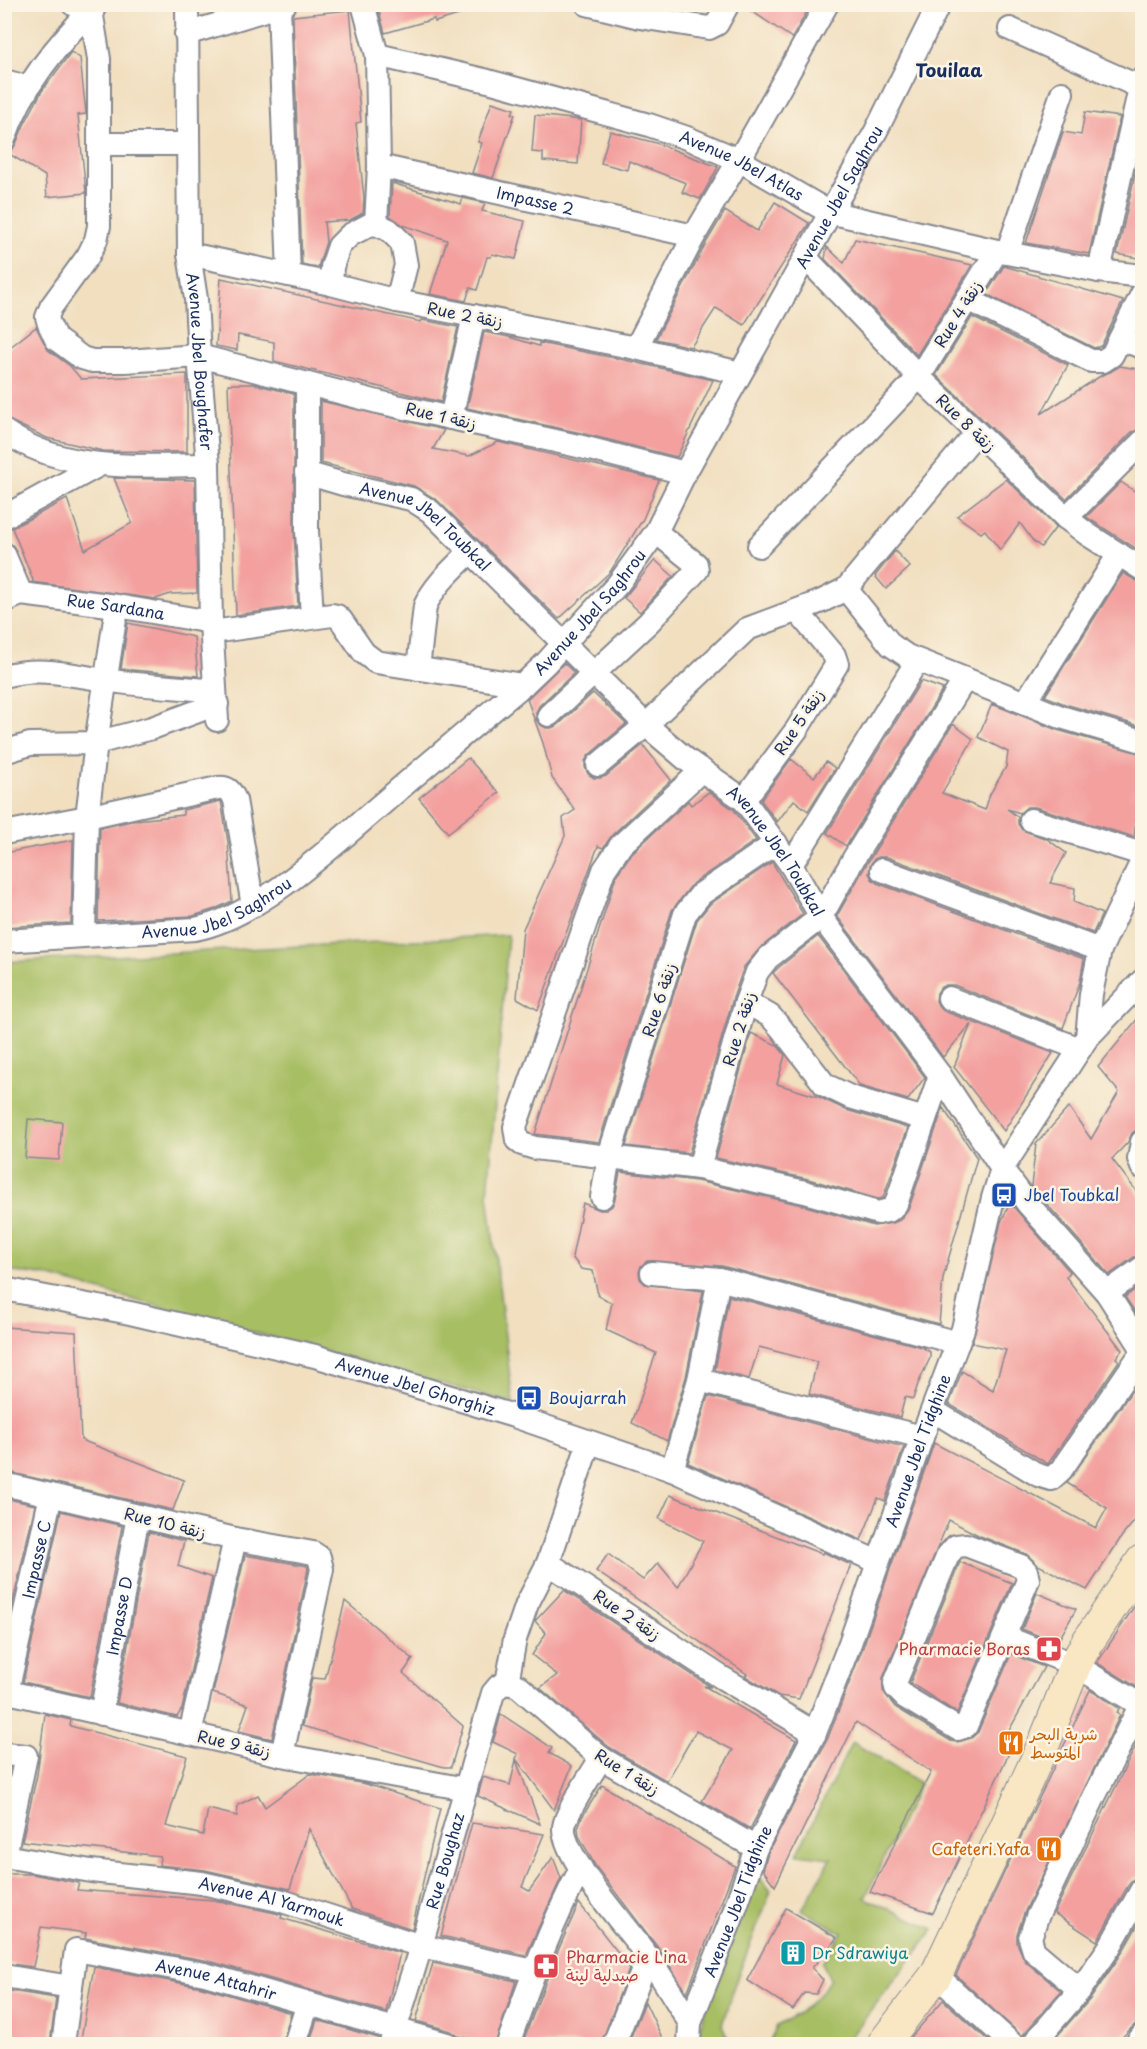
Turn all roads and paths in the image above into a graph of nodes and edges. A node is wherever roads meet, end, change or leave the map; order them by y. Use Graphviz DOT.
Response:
graph roads {
  1 [pos="187,4"];
  2 [pos="363,4"];
  3 [pos="587,4"];
  4 [pos="728,4"];
  5 [pos="827,4"];
  6 [pos="282,5"];
  7 [pos="87,6"];
  8 [pos="933,7"];
  9 [pos="1010,29"];
  10 [pos="186,34"];
  11 [pos="377,55"];
  12 [pos="4,81"];
  13 [pos="1142,85"];
  14 [pos="27,87"];
  15 [pos="1062,93"];
  16 [pos="4,140"];
  17 [pos="100,144"];
  18 [pos="188,144"];
  19 [pos="739,160"];
  20 [pos="379,166"];
  21 [pos="830,212"];
  22 [pos="376,224"];
  23 [pos="694,236"];
  24 [pos="1002,251"];
  25 [pos="189,254"];
  26 [pos="806,258"];
  27 [pos="1099,271"];
  28 [pos="289,275"];
  29 [pos="1143,276"];
  30 [pos="331,284"];
  31 [pos="1143,294"];
  32 [pos="967,299"];
  33 [pos="397,301"];
  34 [pos="474,316"];
  35 [pos="1120,339"];
  36 [pos="1143,347"];
  37 [pos="636,348"];
  38 [pos="199,356"];
  39 [pos="741,373"];
  40 [pos="919,377"];
  41 [pos="307,384"];
  42 [pos="451,418"];
  43 [pos="976,434"];
  44 [pos="1143,442"];
  45 [pos="10,443"];
  46 [pos="99,465"];
  47 [pos="208,465"];
  48 [pos="306,472"];
  49 [pos="685,473"];
  50 [pos="4,517"];
  51 [pos="1066,518"];
  52 [pos="656,532"];
  53 [pos="759,546"];
  54 [pos="471,551"];
  55 [pos="4,554"];
  56 [pos="1119,554"];
  57 [pos="1143,569"];
  58 [pos="846,589"];
  59 [pos="13,597"];
  60 [pos="117,606"];
  61 [pos="797,611"];
  62 [pos="312,617"];
  63 [pos="212,627"];
  64 [pos="563,644"];
  65 [pos="917,661"];
  66 [pos="418,669"];
  67 [pos="594,674"];
  68 [pos="4,676"];
  69 [pos="965,679"];
  70 [pos="105,680"];
  71 [pos="523,685"];
  72 [pos="1025,703"];
  73 [pos="216,705"];
  74 [pos="549,715"];
  75 [pos="646,725"];
  76 [pos="1143,741"];
  77 [pos="96,743"];
  78 [pos="4,752"];
  79 [pos="598,765"];
  80 [pos="702,770"];
  81 [pos="744,800"];
  82 [pos="87,817"];
  83 [pos="1031,820"];
  84 [pos="4,833"];
  85 [pos="776,843"];
  86 [pos="1143,854"];
  87 [pos="1143,861"];
  88 [pos="791,865"];
  89 [pos="882,870"];
  90 [pos="253,906"];
  91 [pos="820,916"];
  92 [pos="84,934"];
  93 [pos="4,941"];
  94 [pos="1100,950"];
  95 [pos="1143,981"];
  96 [pos="949,998"];
  97 [pos="746,1002"];
  98 [pos="1084,1043"];
  99 [pos="940,1075"];
  100 [pos="925,1119"];
  101 [pos="1143,1142"];
  102 [pos="609,1156"];
  103 [pos="1143,1167"];
  104 [pos="699,1168"];
  105 [pos="1002,1169"];
  106 [pos="602,1197"];
  107 [pos="1143,1268"];
  108 [pos="652,1273"];
  109 [pos="719,1279"];
  110 [pos="4,1289"];
  111 [pos="1107,1293"];
  112 [pos="958,1343"];
  113 [pos="1143,1350"];
  114 [pos="699,1380"];
  115 [pos="934,1411"];
  116 [pos="922,1437"];
  117 [pos="589,1442"];
  118 [pos="672,1470"];
  119 [pos="4,1484"];
  120 [pos="51,1495"];
  121 [pos="138,1516"];
  122 [pos="235,1539"];
  123 [pos="1143,1561"];
  124 [pos="878,1562"];
  125 [pos="548,1563"];
  126 [pos="1005,1637"];
  127 [pos="1075,1665"];
  128 [pos="507,1683"];
  129 [pos="6,1691"];
  130 [pos="1142,1704"];
  131 [pos="100,1714"];
  132 [pos="815,1733"];
  133 [pos="190,1734"];
  134 [pos="15,1755"];
  135 [pos="282,1755"];
  136 [pos="601,1758"];
  137 [pos="466,1789"];
  138 [pos="756,1848"];
  139 [pos="5,1856"];
  140 [pos="581,1868"];
  141 [pos="1143,1889"];
  142 [pos="421,1946"];
  143 [pos="648,1957"];
  144 [pos="534,1971"];
  145 [pos="936,1975"];
  146 [pos="4,1976"];
  147 [pos="71,1987"];
  148 [pos="1080,1990"];
  149 [pos="308,2003"];
  150 [pos="690,2034"];
  151 [pos="1143,2036"];
  152 [pos="393,2038"];
  153 [pos="63,2044"];
  154 [pos="296,2044"];
  155 [pos="447,2044"];
  156 [pos="508,2044"];
  157 [pos="614,2044"];
  158 [pos="883,2044"];
  159 [pos="1012,2044"];
  160 [pos="1033,2044"];
  161 [pos="1136,2044"];
  1 -- 10 [label="street, Avenue Jbel Boughafer"];
  2 -- 11 [label="street"];
  3 -- 4 [label="street"];
  5 -- 19 [label="street"];
  6 -- 10 [label="street"];
  6 -- 28 [label="street"];
  7 -- 14 [label="street"];
  7 -- 17 [label="street"];
  8 -- 21 [label="street, Avenue Jbel Saghrou"];
  9 -- 13 [label="street"];
  10 -- 18 [label="street, Avenue Jbel Boughafer"];
  11 -- 19 [label="street, Avenue Jbel Atlas"];
  11 -- 20 [label="street"];
  12 -- 14 [label="street"];
  13 -- 27 [label="street"];
  14 -- 16 [label="street"];
  15 -- 24 [label="street, Rue 4 زنقة"];
  17 -- 18 [label="street"];
  17 -- 38 [label="street"];
  18 -- 25 [label="street, Avenue Jbel Boughafer"];
  19 -- 21 [label="street, Avenue Jbel Atlas"];
  19 -- 23 [label="street"];
  20 -- 22 [label="street"];
  20 -- 23 [label="street, Impasse 2"];
  21 -- 24 [label="street, Avenue Jbel Atlas"];
  21 -- 26 [label="street, Avenue Jbel Saghrou"];
  22 -- 30 [label="street"];
  22 -- 33 [label="street"];
  23 -- 37 [label="street"];
  24 -- 27 [label="street, Avenue Jbel Atlas"];
  24 -- 32 [label="street, Rue 4 زنقة"];
  25 -- 28 [label="street, Rue 2 زنقة"];
  25 -- 38 [label="street, Avenue Jbel Boughafer"];
  26 -- 39 [label="street, Avenue Jbel Saghrou"];
  26 -- 40 [label="street, Rue 8 زنقة"];
  27 -- 29 [label="street, Avenue Jbel Atlas"];
  28 -- 30 [label="street, Rue 2 زنقة"];
  30 -- 33 [label="street, Rue 2 زنقة"];
  31 -- 35 [label="street"];
  32 -- 35 [label="street"];
  32 -- 40 [label="street, Rue 4 زنقة"];
  33 -- 34 [label="street, Rue 2 زنقة"];
  34 -- 37 [label="street, Rue 2 زنقة"];
  34 -- 42 [label="street"];
  35 -- 36 [label="street"];
  37 -- 39 [label="street, Rue 2 زنقة"];
  38 -- 41 [label="street, Rue 1 زنقة"];
  38 -- 47 [label="street, Avenue Jbel Boughafer"];
  39 -- 49 [label="street, Avenue Jbel Saghrou"];
  40 -- 43 [label="street, Rue 8 زنقة"];
  40 -- 53 [label="street, Rue 4 زنقة"];
  41 -- 42 [label="street, Rue 1 زنقة"];
  41 -- 48 [label="street"];
  42 -- 49 [label="street, Rue 1 زنقة"];
  43 -- 51 [label="street, Rue 8 زنقة"];
  43 -- 58 [label="street"];
  44 -- 51 [label="street"];
  45 -- 46 [label="street"];
  46 -- 47 [label="street"];
  46 -- 50 [label="street"];
  47 -- 63 [label="street, Avenue Jbel Boughafer"];
  48 -- 54 [label="street, Avenue Jbel Toubkal"];
  48 -- 62 [label="street"];
  49 -- 52 [label="street, Avenue Jbel Saghrou"];
  51 -- 56 [label="street, Rue 8 زنقة"];
  52 -- 64 [label="street, Avenue Jbel Saghrou"];
  52 -- 67 [label="street"];
  54 -- 64 [label="street, Avenue Jbel Toubkal"];
  54 -- 66 [label="street"];
  55 -- 59 [label="street"];
  56 -- 57 [label="street, Rue 8 زنقة"];
  56 -- 72 [label="street"];
  58 -- 61 [label="street"];
  58 -- 65 [label="street"];
  59 -- 60 [label="street, Rue Sardana"];
  60 -- 63 [label="street, Rue Sardana"];
  60 -- 70 [label="street"];
  61 -- 75 [label="street"];
  61 -- 81 [label="street, Rue 5 زنقة"];
  62 -- 63 [label="street, Rue Sardana"];
  62 -- 66 [label="street, Rue Sardana"];
  63 -- 73 [label="street, Avenue Jbel Boughafer"];
  64 -- 67 [label="street, Avenue Jbel Toubkal"];
  64 -- 71 [label="street, Avenue Jbel Saghrou"];
  65 -- 69 [label="street"];
  65 -- 88 [label="street"];
  66 -- 71 [label="street"];
  67 -- 74 [label="street"];
  67 -- 75 [label="street, Avenue Jbel Toubkal"];
  68 -- 70 [label="street"];
  69 -- 72 [label="street"];
  69 -- 91 [label="street"];
  70 -- 73 [label="street"];
  70 -- 77 [label="street"];
  71 -- 90 [label="street, Avenue Jbel Saghrou"];
  72 -- 76 [label="street"];
  73 -- 77 [label="street"];
  75 -- 79 [label="street"];
  75 -- 80 [label="street, Avenue Jbel Toubkal"];
  77 -- 78 [label="street"];
  77 -- 82 [label="street"];
  80 -- 81 [label="street, Avenue Jbel Toubkal"];
  80 -- 102 [label="street"];
  81 -- 85 [label="street, Avenue Jbel Toubkal"];
  82 -- 84 [label="street"];
  82 -- 90 [label="street"];
  82 -- 92 [label="street"];
  83 -- 86 [label="street"];
  85 -- 88 [label="street, Avenue Jbel Toubkal"];
  85 -- 102 [label="street, Rue 6 زنقة"];
  87 -- 94 [label="street, Avenue Jbel Tidghine"];
  88 -- 91 [label="street, Avenue Jbel Toubkal"];
  89 -- 94 [label="street"];
  90 -- 92 [label="street, Avenue Jbel Saghrou"];
  91 -- 97 [label="street, Rue 2 زنقة"];
  91 -- 99 [label="street, Avenue Jbel Toubkal"];
  92 -- 93 [label="street, Avenue Jbel Saghrou"];
  94 -- 98 [label="street, Avenue Jbel Tidghine"];
  95 -- 98 [label="street"];
  96 -- 98 [label="street"];
  97 -- 100 [label="street"];
  97 -- 104 [label="street, Rue 2 زنقة"];
  98 -- 105 [label="street, Avenue Jbel Tidghine"];
  99 -- 100 [label="street"];
  99 -- 105 [label="street, Avenue Jbel Toubkal"];
  100 -- 104 [label="street"];
  101 -- 103 [label="street"];
  102 -- 104 [label="street"];
  102 -- 106 [label="street, Rue 6 زنقة"];
  105 -- 111 [label="street, Avenue Jbel Toubkal"];
  105 -- 112 [label="street, Avenue Jbel Tidghine"];
  107 -- 111 [label="street"];
  108 -- 109 [label="street"];
  109 -- 112 [label="street"];
  109 -- 114 [label="street"];
  110 -- 117 [label="street, Avenue Jbel Ghorghiz"];
  111 -- 113 [label="street, Avenue Jbel Toubkal"];
  112 -- 115 [label="street, Avenue Jbel Tidghine"];
  113 -- 115 [label="street"];
  114 -- 116 [label="street"];
  114 -- 118 [label="street"];
  115 -- 116 [label="street, Avenue Jbel Tidghine"];
  116 -- 124 [label="street, Avenue Jbel Tidghine"];
  117 -- 118 [label="street, Avenue Jbel Ghorghiz"];
  117 -- 125 [label="street"];
  118 -- 124 [label="street, Avenue Jbel Ghorghiz"];
  119 -- 120 [label="street, Rue 10 زنقة"];
  120 -- 121 [label="street, Rue 10 زنقة"];
  120 -- 129 [label="street, Impasse C"];
  121 -- 122 [label="street, Rue 10 زنقة"];
  121 -- 131 [label="street, Impasse D"];
  122 -- 133 [label="street"];
  122 -- 135 [label="street, Rue 10 زنقة"];
  123 -- 127 [label="street"];
  124 -- 132 [label="street, Avenue Jbel Tidghine"];
  125 -- 128 [label="street"];
  125 -- 132 [label="street, Rue 2 زنقة"];
  126 -- 126 [label="street"];
  126 -- 127 [label="street"];
  127 -- 130 [label="street"];
  127 -- 145 [label="street"];
  128 -- 136 [label="street, Rue 1 زنقة"];
  128 -- 137 [label="street, Rue Boughaz"];
  129 -- 131 [label="street, Rue 9 زنقة"];
  130 -- 148 [label="street"];
  131 -- 133 [label="street, Rue 9 زنقة"];
  132 -- 138 [label="street, Avenue Jbel Tidghine"];
  133 -- 135 [label="street, Rue 9 زنقة"];
  134 -- 139 [label="street"];
  135 -- 137 [label="street, Rue 9 زنقة"];
  136 -- 138 [label="street, Rue 1 زنقة"];
  136 -- 140 [label="street"];
  137 -- 142 [label="street, Rue Boughaz"];
  138 -- 150 [label="street, Avenue Jbel Tidghine"];
  139 -- 142 [label="street, Avenue Al Yarmouk"];
  140 -- 143 [label="street"];
  140 -- 144 [label="street"];
  141 -- 148 [label="street"];
  142 -- 144 [label="street, Avenue Al Yarmouk"];
  142 -- 152 [label="street, Rue Boughaz"];
  143 -- 150 [label="street"];
  143 -- 157 [label="street"];
  144 -- 156 [label="street"];
  145 -- 158 [label="street"];
  145 -- 159 [label="street"];
  146 -- 147 [label="street"];
  147 -- 149 [label="street, Avenue Attahrir"];
  147 -- 153 [label="street, Avenue Attahrir"];
  148 -- 160 [label="street"];
  149 -- 152 [label="street, Avenue Attahrir"];
  149 -- 154 [label="street"];
  151 -- 161 [label="street"];
  152 -- 155 [label="street, Avenue Attahrir"];
}
